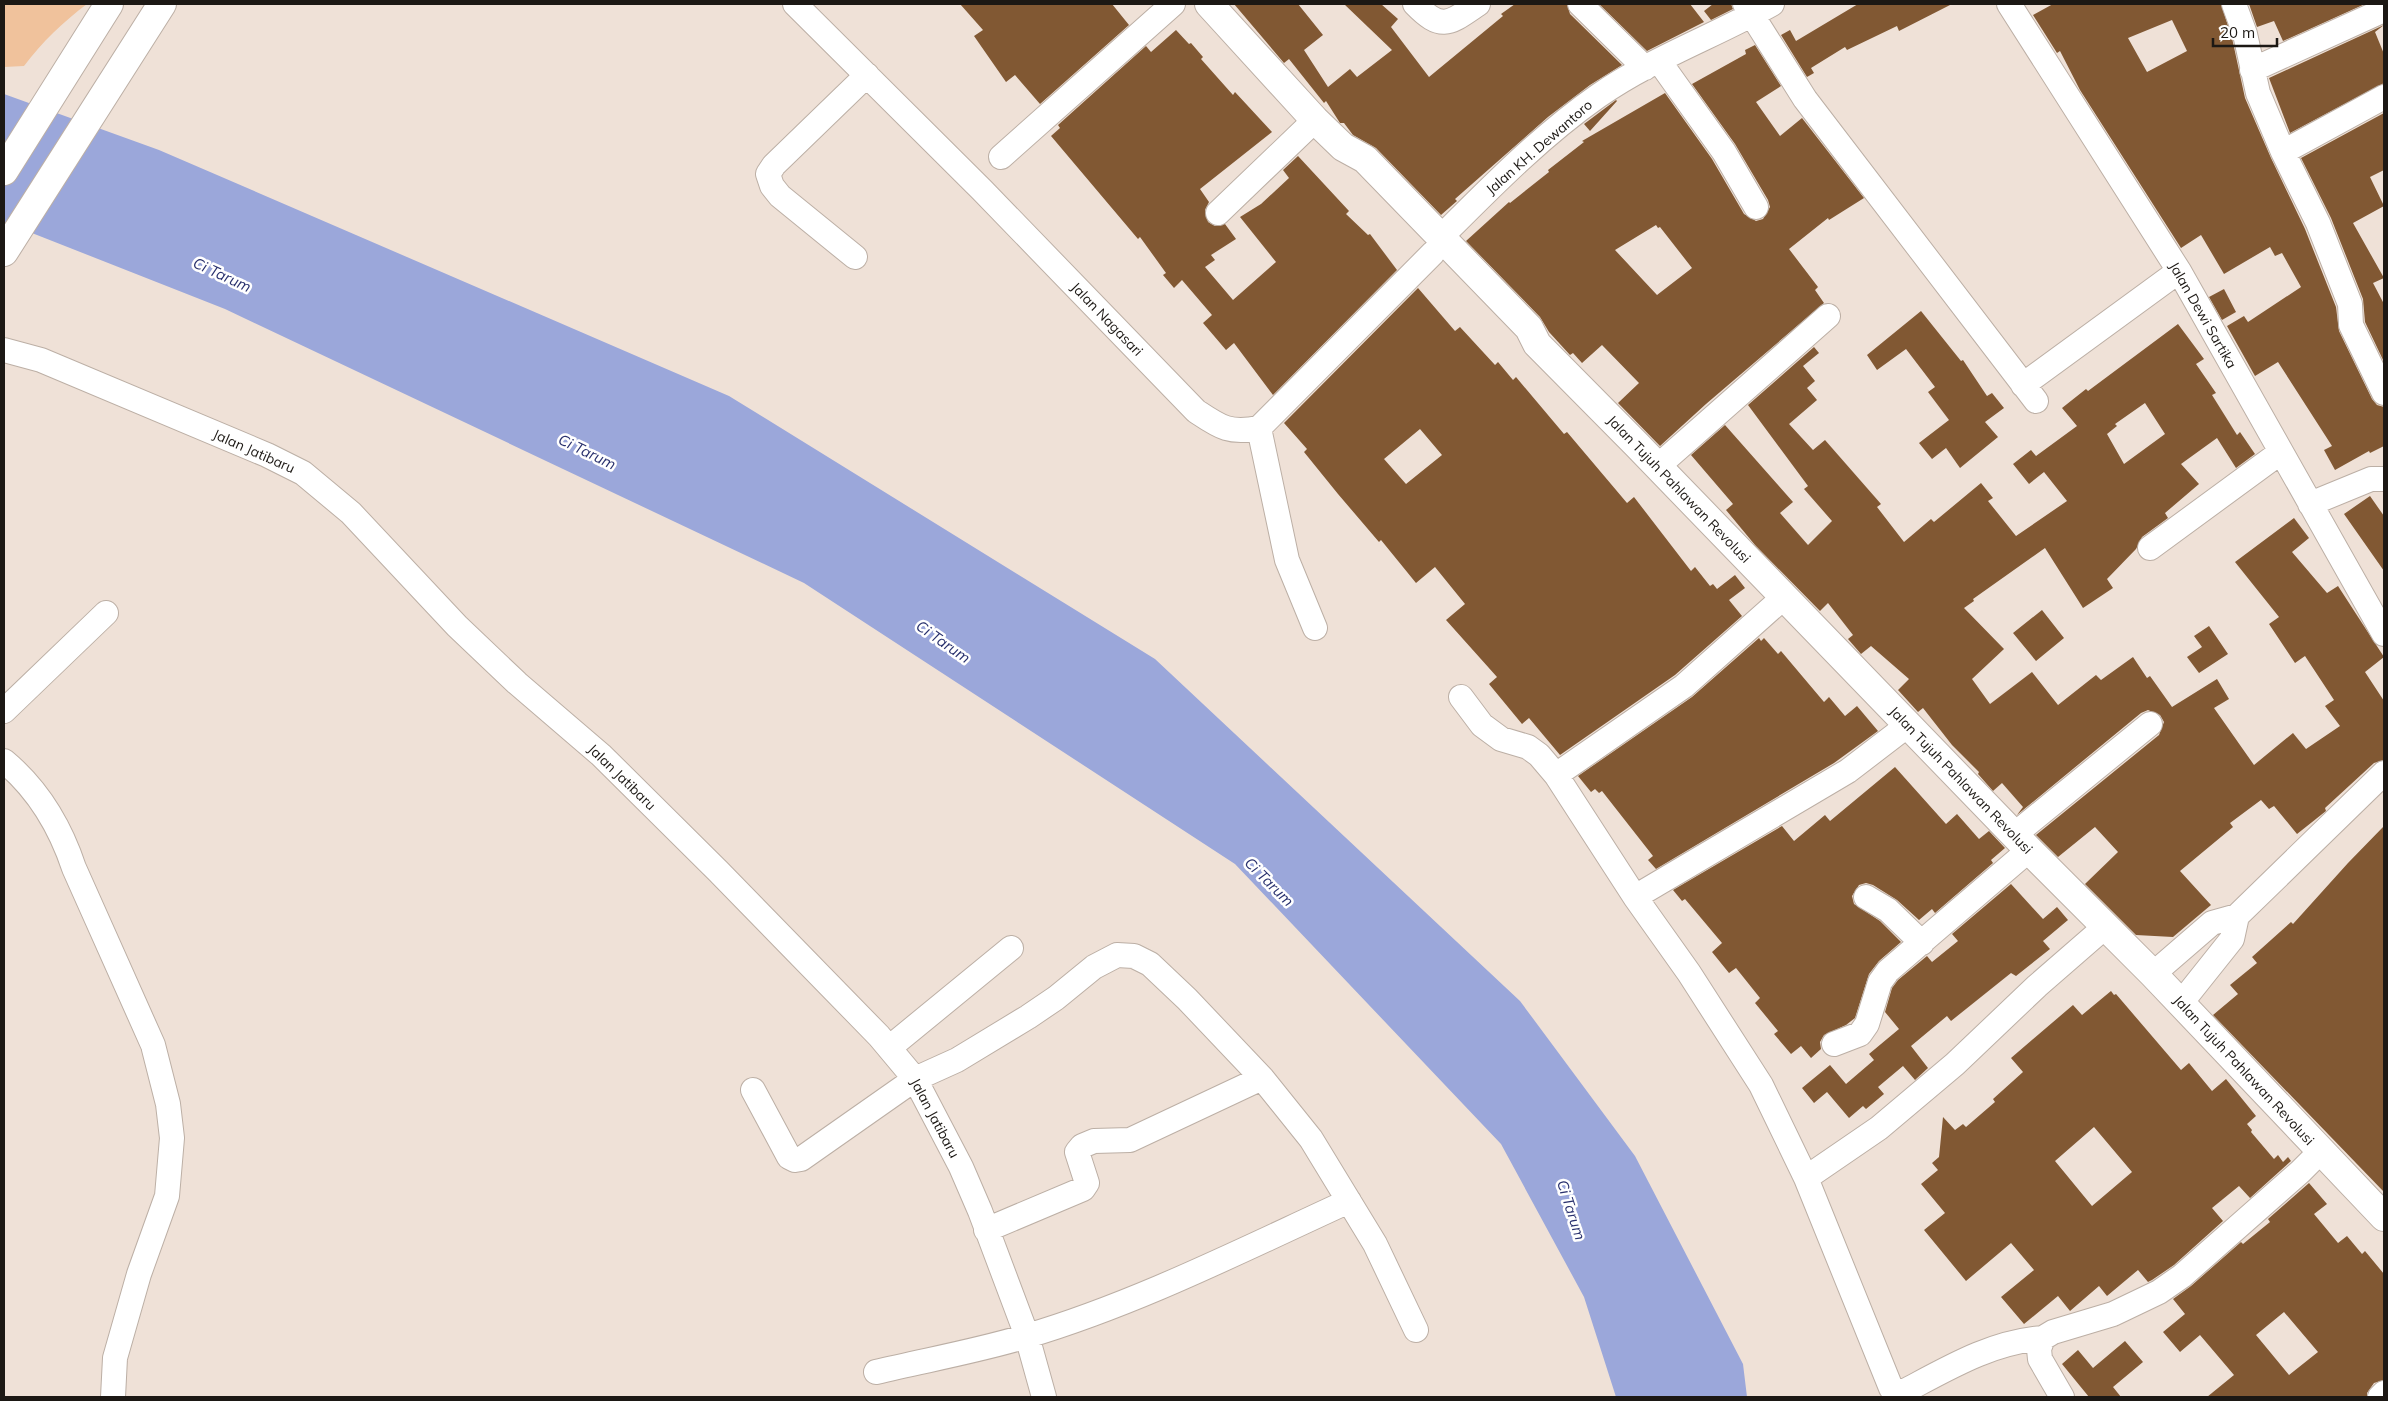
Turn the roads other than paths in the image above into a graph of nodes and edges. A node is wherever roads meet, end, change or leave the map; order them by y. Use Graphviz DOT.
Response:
graph roads {
  1 [pos="109,4"];
  2 [pos="795,4"];
  3 [pos="1173,4"];
  4 [pos="1209,4"];
  5 [pos="1415,4"];
  6 [pos="1478,4"];
  7 [pos="1580,4"];
  8 [pos="1772,4"];
  9 [pos="2009,4"];
  10 [pos="2234,4"];
  11 [pos="1748,10"];
  12 [pos="2384,10"];
  13 [pos="155,14"];
  14 [pos="1652,65"];
  15 [pos="2252,70"];
  16 [pos="866,75"];
  17 [pos="2384,96"];
  18 [pos="1315,120"];
  19 [pos="2283,152"];
  20 [pos="1000,157"];
  21 [pos="4,171"];
  22 [pos="1756,207"];
  23 [pos="1218,213"];
  24 [pos="1437,244"];
  25 [pos="4,252"];
  26 [pos="855,257"];
  27 [pos="2179,271"];
  28 [pos="1828,316"];
  29 [pos="4,335"];
  30 [pos="14,352"];
  31 [pos="2384,393"];
  32 [pos="1258,428"];
  33 [pos="2281,452"];
  34 [pos="1657,467"];
  35 [pos="2384,479"];
  36 [pos="2310,504"];
  37 [pos="2150,548"];
  38 [pos="1784,597"];
  39 [pos="106,613"];
  40 [pos="1315,628"];
  41 [pos="2384,634"];
  42 [pos="1461,697"];
  43 [pos="4,712"];
  44 [pos="2150,724"];
  45 [pos="1908,725"];
  46 [pos="4,761"];
  47 [pos="2384,773"];
  48 [pos="1556,775"];
  49 [pos="2022,842"];
  50 [pos="1635,897"];
  51 [pos="1866,897"];
  52 [pos="2237,916"];
  53 [pos="2106,926"];
  54 [pos="1922,943"];
  55 [pos="1010,948"];
  56 [pos="2153,974"];
  57 [pos="2181,1003"];
  58 [pos="1834,1044"];
  59 [pos="889,1048"];
  60 [pos="1262,1078"];
  61 [pos="915,1079"];
  62 [pos="753,1090"];
  63 [pos="2321,1151"];
  64 [pos="1806,1178"];
  65 [pos="1349,1201"];
  66 [pos="2384,1217"];
  67 [pos="986,1230"];
  68 [pos="1416,1330"];
  69 [pos="1027,1336"];
  70 [pos="2043,1338"];
  71 [pos="876,1372"];
  72 [pos="2384,1393"];
  73 [pos="113,1397"];
  74 [pos="1044,1397"];
  75 [pos="2062,1397"];
  76 [pos="2380,1397"];
  1 -- 21 [label="main road"];
  2 -- 16 [label="street, Jalan Nagasari"];
  3 -- 20 [label="street"];
  4 -- 18 [label="main road, Jalan Tujuh Pahlawan Revolusi"];
  5 -- 6 [label="street"];
  7 -- 14 [label="street"];
  8 -- 11 [label="street"];
  9 -- 27 [label="street, Jalan Dewi Sartika"];
  10 -- 15 [label="street"];
  11 -- 14 [label="street"];
  11 -- 27 [label="street"];
  12 -- 15 [label="street"];
  13 -- 25 [label="main road"];
  14 -- 22 [label="street"];
  14 -- 24 [label="street, Jalan KH. Dewantoro"];
  15 -- 19 [label="street"];
  16 -- 26 [label="street"];
  16 -- 32 [label="street, Jalan Nagasari"];
  17 -- 19 [label="street"];
  18 -- 23 [label="street"];
  18 -- 24 [label="main road, Jalan Tujuh Pahlawan Revolusi"];
  19 -- 31 [label="street"];
  24 -- 32 [label="street"];
  24 -- 34 [label="main road, Jalan Tujuh Pahlawan Revolusi"];
  27 -- 33 [label="street, Jalan Dewi Sartika"];
  28 -- 34 [label="street"];
  29 -- 30 [label="street"];
  30 -- 59 [label="street, Jalan Jatibaru"];
  32 -- 40 [label="street"];
  33 -- 36 [label="street, Jalan Dewi Sartika"];
  33 -- 37 [label="street"];
  34 -- 38 [label="main road, Jalan Tujuh Pahlawan Revolusi"];
  35 -- 36 [label="street"];
  36 -- 41 [label="street, Jalan Dewi Sartika"];
  38 -- 45 [label="main road, Jalan Tujuh Pahlawan Revolusi"];
  38 -- 48 [label="street"];
  39 -- 43 [label="street"];
  42 -- 48 [label="street"];
  44 -- 49 [label="street"];
  45 -- 49 [label="main road, Jalan Tujuh Pahlawan Revolusi"];
  45 -- 50 [label="street"];
  46 -- 73 [label="street"];
  47 -- 52 [label="street"];
  48 -- 50 [label="street"];
  49 -- 53 [label="main road, Jalan Tujuh Pahlawan Revolusi"];
  49 -- 54 [label="street"];
  50 -- 64 [label="street"];
  51 -- 54 [label="street"];
  52 -- 56 [label="street"];
  52 -- 57 [label="street"];
  53 -- 56 [label="main road, Jalan Tujuh Pahlawan Revolusi"];
  53 -- 64 [label="street"];
  54 -- 58 [label="street"];
  55 -- 59 [label="street"];
  56 -- 57 [label="main road, Jalan Tujuh Pahlawan Revolusi"];
  57 -- 63 [label="main road, Jalan Tujuh Pahlawan Revolusi"];
  59 -- 61 [label="street, Jalan Jatibaru"];
  60 -- 61 [label="street"];
  60 -- 65 [label="street"];
  60 -- 67 [label="street"];
  61 -- 62 [label="street"];
  61 -- 67 [label="street, Jalan Jatibaru"];
  63 -- 66 [label="main road, Jalan Tujuh Pahlawan Revolusi"];
  63 -- 70 [label="street"];
  64 -- 70 [label="street"];
  65 -- 68 [label="street"];
  65 -- 69 [label="street"];
  67 -- 69 [label="street, Jalan Jatibaru"];
  69 -- 71 [label="street"];
  69 -- 74 [label="street, Jalan Jatibaru"];
  70 -- 75 [label="street"];
  72 -- 76 [label="street"];
}
